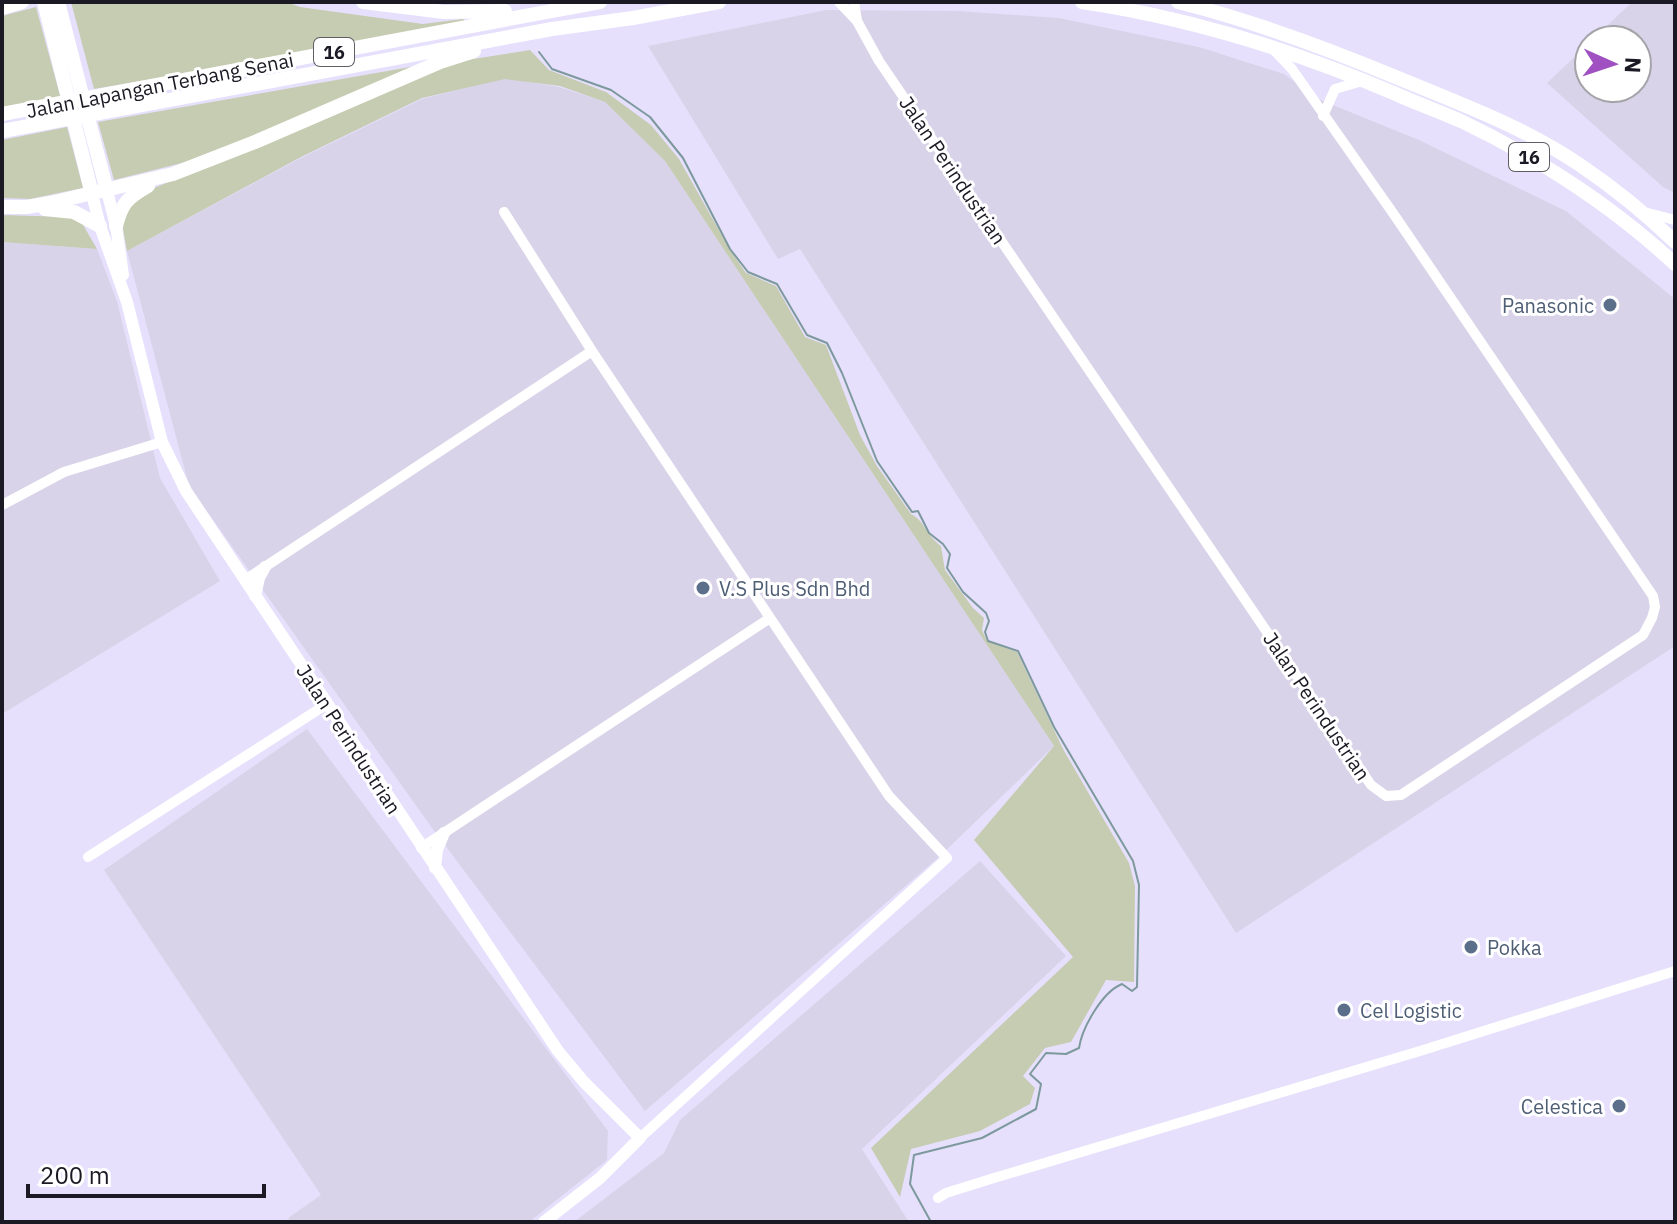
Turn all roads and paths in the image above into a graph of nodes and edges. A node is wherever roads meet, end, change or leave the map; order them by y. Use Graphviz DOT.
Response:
graph roads {
  1 [pos="22,2"];
  2 [pos="44,2"];
  3 [pos="58,2"];
  4 [pos="363,2"];
  5 [pos="600,2"];
  6 [pos="719,2"];
  7 [pos="839,2"];
  8 [pos="854,2"];
  9 [pos="1082,2"];
  10 [pos="1178,2"];
  11 [pos="570,6"];
  12 [pos="2,8"];
  13 [pos="857,21"];
  14 [pos="552,29"];
  15 [pos="1263,44"];
  16 [pos="1365,80"];
  17 [pos="73,87"];
  18 [pos="2,114"];
  19 [pos="1323,116"];
  20 [pos="2,131"];
  21 [pos="173,174"];
  22 [pos="100,192"];
  23 [pos="2,207"];
  24 [pos="27,207"];
  25 [pos="1642,210"];
  26 [pos="504,212"];
  27 [pos="1675,220"];
  28 [pos="100,226"];
  29 [pos="116,226"];
  30 [pos="1675,242"];
  31 [pos="1675,264"];
  32 [pos="127,302"];
  33 [pos="592,351"];
  34 [pos="162,442"];
  35 [pos="2,505"];
  36 [pos="265,567"];
  37 [pos="245,580"];
  38 [pos="255,596"];
  39 [pos="770,618"];
  40 [pos="327,704"];
  41 [pos="444,833"];
  42 [pos="421,848"];
  43 [pos="88,857"];
  44 [pos="435,868"];
  45 [pos="1675,971"];
  46 [pos="640,1138"];
  47 [pos="938,1198"];
  48 [pos="544,1222"];
  1 -- 12 [label="highway"];
  2 -- 17 [label="highway"];
  3 -- 17 [label="highway"];
  4 -- 11 [label="highway"];
  5 -- 11 [label="highway, Jalan Lapangan Terbang Senai / 16"];
  6 -- 14 [label="highway, Jalan Lapangan Terbang Senai / 16"];
  7 -- 13 [label="street, Jalan Perindustrian"];
  8 -- 13 [label="street"];
  9 -- 15 [label="highway, 16"];
  10 -- 25 [label="highway, 16"];
  11 -- 18 [label="highway, Jalan Lapangan Terbang Senai / 16"];
  13 -- 19 [label="street, Jalan Perindustrian"];
  14 -- 20 [label="highway, Jalan Lapangan Terbang Senai / 16"];
  14 -- 21 [label="highway"];
  15 -- 16 [label="highway, 16"];
  15 -- 19 [label="street"];
  16 -- 19 [label="street"];
  16 -- 31 [label="highway, 16"];
  17 -- 22 [label="highway"];
  21 -- 22 [label="highway"];
  21 -- 29 [label="highway"];
  22 -- 24 [label="highway"];
  22 -- 28 [label="main road"];
  22 -- 29 [label="main road"];
  23 -- 24 [label="highway"];
  24 -- 28 [label="highway"];
  25 -- 27 [label="street"];
  25 -- 30 [label="highway, 16"];
  26 -- 33 [label="street"];
  28 -- 32 [label="main road"];
  29 -- 32 [label="main road"];
  32 -- 34 [label="main road, Jalan Perindustrian"];
  33 -- 36 [label="street"];
  33 -- 39 [label="street"];
  34 -- 35 [label="street"];
  34 -- 37 [label="main road, Jalan Perindustrian"];
  36 -- 37 [label="street"];
  36 -- 38 [label="main road"];
  37 -- 38 [label="main road, Jalan Perindustrian"];
  38 -- 40 [label="main road, Jalan Perindustrian"];
  39 -- 41 [label="street"];
  39 -- 46 [label="street"];
  40 -- 42 [label="main road, Jalan Perindustrian"];
  40 -- 43 [label="street"];
  41 -- 42 [label="street"];
  41 -- 44 [label="main road"];
  42 -- 44 [label="main road, Jalan Perindustrian"];
  44 -- 46 [label="main road, Jalan Perindustrian"];
  45 -- 47 [label="street"];
  46 -- 48 [label="main road"];
}
